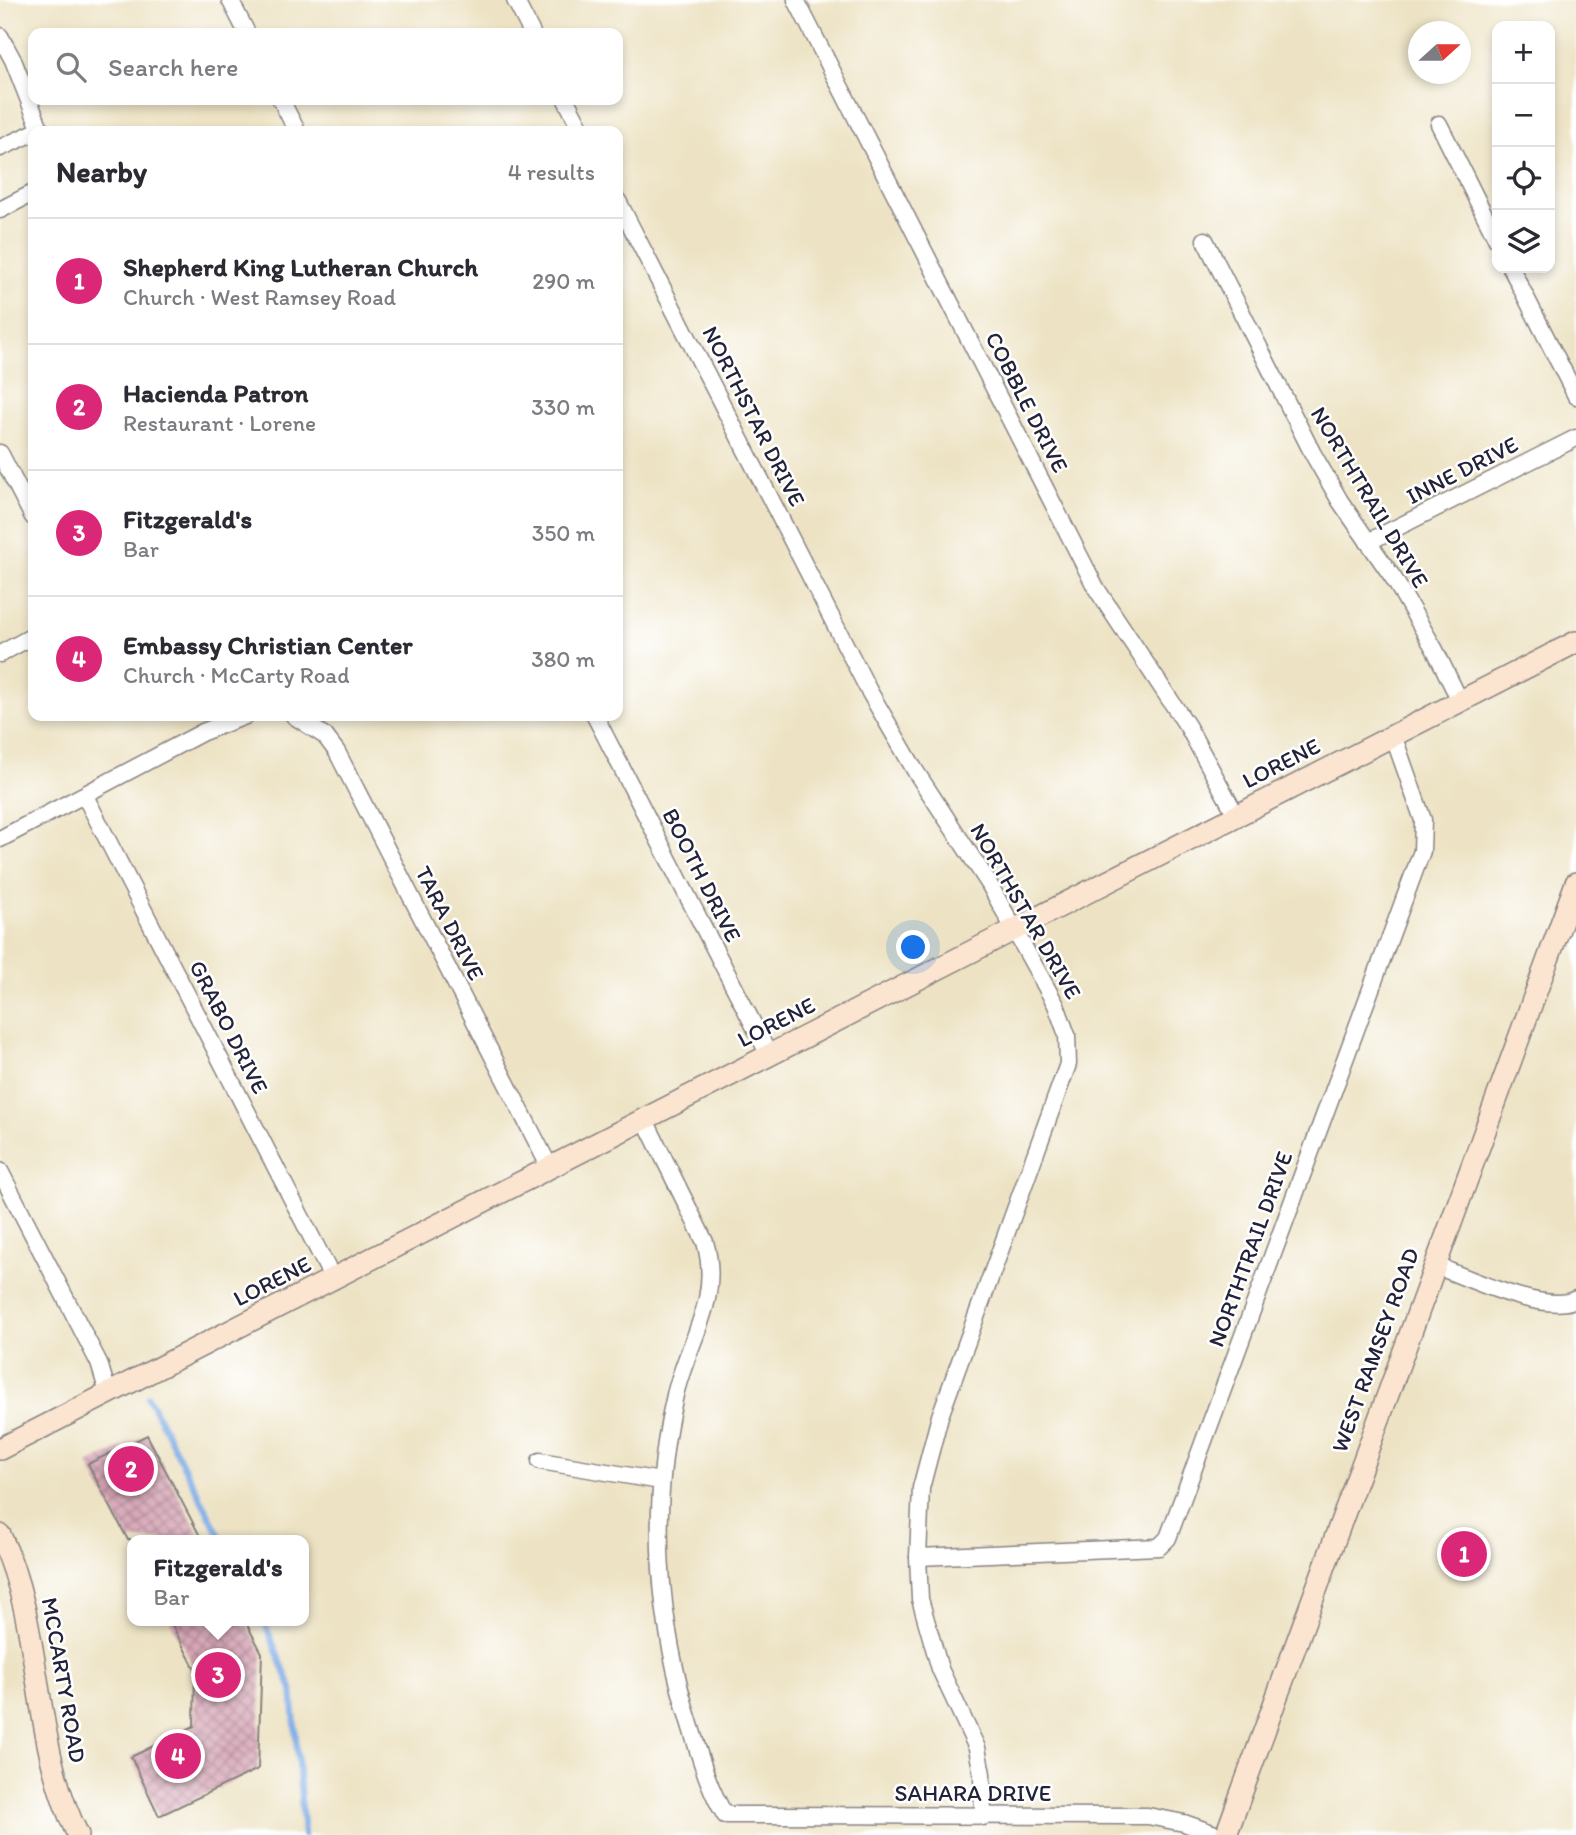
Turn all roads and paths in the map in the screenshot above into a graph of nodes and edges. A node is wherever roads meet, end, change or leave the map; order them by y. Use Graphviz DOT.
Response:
graph roads {
  1 [pos="230,0"];
  2 [pos="515,0"];
  3 [pos="796,0"];
  4 [pos="244,28"];
  5 [pos="529,28"];
  6 [pos="0,36"];
  7 [pos="28,103"];
  8 [pos="29,105"];
  9 [pos="284,105"];
  10 [pos="569,105"];
  11 [pos="1439,124"];
  12 [pos="36,126"];
  13 [pos="294,126"];
  14 [pos="579,126"];
  15 [pos="28,135"];
  16 [pos="0,148"];
  17 [pos="28,195"];
  18 [pos="0,209"];
  19 [pos="623,211"];
  20 [pos="1492,230"];
  21 [pos="1205,240"];
  22 [pos="1514,273"];
  23 [pos="1576,396"];
  24 [pos="1576,438"];
  25 [pos="0,453"];
  26 [pos="28,507"];
  27 [pos="1368,542"];
  28 [pos="28,639"];
  29 [pos="1576,642"];
  30 [pos="0,654"];
  31 [pos="1460,701"];
  32 [pos="232,721"];
  33 [pos="302,721"];
  34 [pos="598,721"];
  35 [pos="1393,735"];
  36 [pos="85,796"];
  37 [pos="1236,815"];
  38 [pos="0,839"];
  39 [pos="1576,883"];
  40 [pos="1014,930"];
  41 [pos="769,1055"];
  42 [pos="644,1118"];
  43 [pos="549,1167"];
  44 [pos="0,1171"];
  45 [pos="1434,1265"];
  46 [pos="333,1279"];
  47 [pos="1576,1299"];
  48 [pos="108,1393"];
  49 [pos="0,1449"];
  50 [pos="540,1461"];
  51 [pos="661,1481"];
  52 [pos="0,1535"];
  53 [pos="918,1557"];
  54 [pos="983,1816"];
  55 [pos="78,1835"];
  56 [pos="1218,1835"];
  57 [pos="1226,1835"];
  1 -- 4 [label="street"];
  2 -- 5 [label="street"];
  3 -- 37 [label="street, COBBLE DRIVE"];
  6 -- 7 [label="street"];
  8 -- 12 [label="street"];
  9 -- 13 [label="street"];
  10 -- 14 [label="street"];
  11 -- 20 [label="street"];
  15 -- 16 [label="street"];
  17 -- 18 [label="street"];
  19 -- 40 [label="street, NORTHSTAR DRIVE"];
  21 -- 27 [label="street, NORTHTRAIL DRIVE"];
  22 -- 23 [label="street"];
  24 -- 27 [label="street, INNE DRIVE"];
  25 -- 26 [label="street"];
  27 -- 31 [label="street, NORTHTRAIL DRIVE"];
  28 -- 30 [label="street"];
  29 -- 31 [label="street, LORENE"];
  31 -- 35 [label="street, LORENE"];
  32 -- 36 [label="street"];
  33 -- 43 [label="street, TARA DRIVE"];
  34 -- 41 [label="street, BOOTH DRIVE"];
  35 -- 37 [label="street, LORENE"];
  35 -- 53 [label="street, NORTHTRAIL DRIVE"];
  36 -- 38 [label="street"];
  36 -- 46 [label="street, GRABO DRIVE"];
  37 -- 40 [label="street, LORENE"];
  39 -- 45 [label="street, WEST RAMSEY ROAD"];
  40 -- 41 [label="street, LORENE"];
  40 -- 53 [label="street, NORTHSTAR DRIVE"];
  41 -- 42 [label="street, LORENE"];
  42 -- 43 [label="street, LORENE"];
  42 -- 51 [label="street"];
  43 -- 46 [label="street, LORENE"];
  44 -- 48 [label="street"];
  45 -- 47 [label="street"];
  45 -- 57 [label="street, WEST RAMSEY ROAD"];
  46 -- 48 [label="street, LORENE"];
  48 -- 49 [label="street, LORENE"];
  50 -- 51 [label="street"];
  51 -- 54 [label="street, SAHARA DRIVE"];
  52 -- 55 [label="street, MCCARTY ROAD"];
  53 -- 54 [label="street, NORTHSTAR DRIVE"];
  54 -- 56 [label="street, SAHARA DRIVE"];
}
